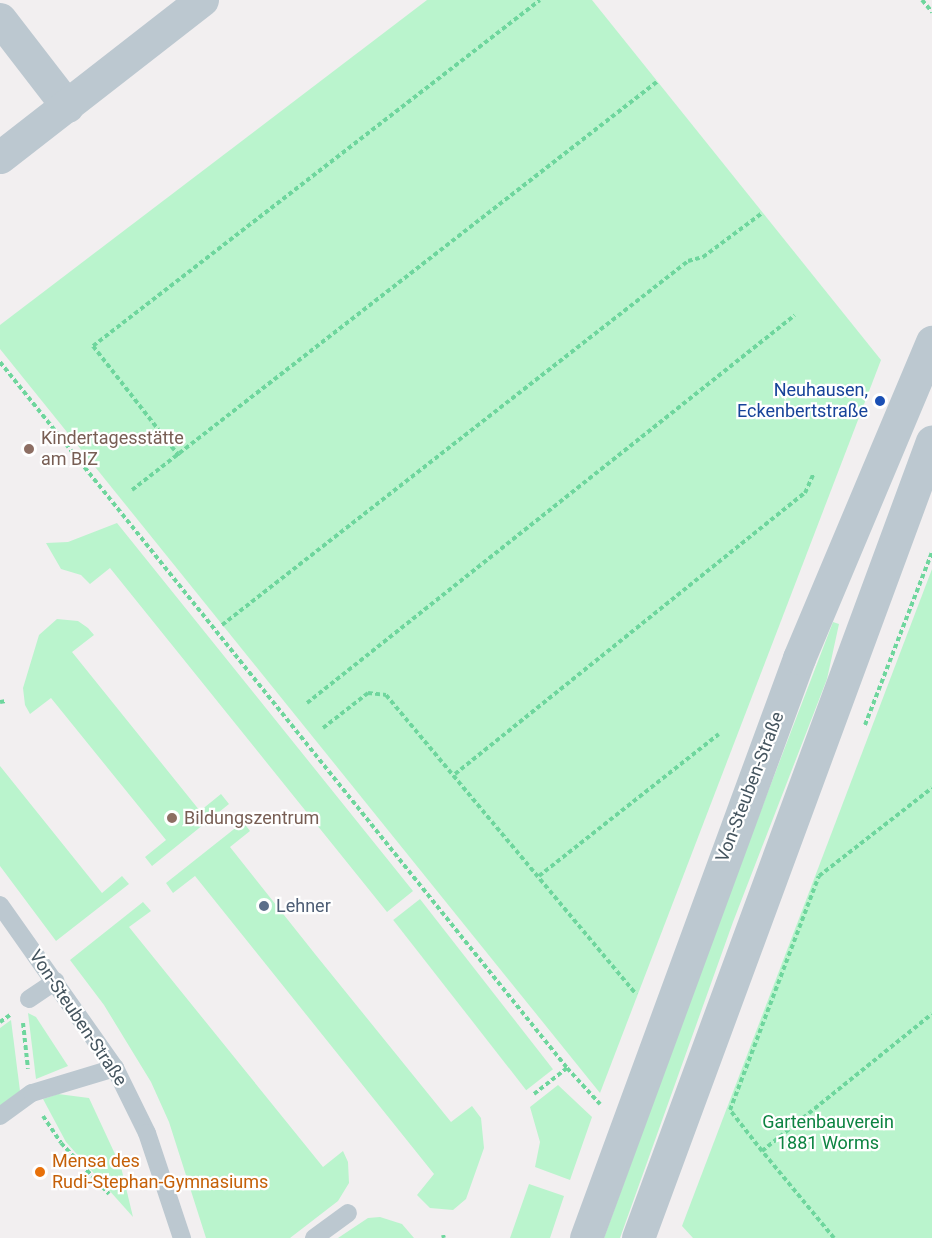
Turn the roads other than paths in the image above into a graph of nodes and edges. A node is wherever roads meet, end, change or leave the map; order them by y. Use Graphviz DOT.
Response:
graph roads {
  1 [pos="202,0"];
  2 [pos="0,19"];
  3 [pos="67,106"];
  4 [pos="0,158"];
  5 [pos="932,342"];
  6 [pos="932,441"];
  7 [pos="0,905"];
  8 [pos="56,981"];
  9 [pos="29,999"];
  10 [pos="115,1068"];
  11 [pos="0,1116"];
  12 [pos="348,1213"];
  13 [pos="182,1238"];
  14 [pos="314,1238"];
  15 [pos="586,1238"];
  16 [pos="638,1238"];
  1 -- 3 [label="street"];
  2 -- 3 [label="street"];
  3 -- 4 [label="street"];
  5 -- 15 [label="street, Von-Steuben-Straße"];
  6 -- 16 [label="street"];
  7 -- 8 [label="lane, Von-Steuben-Straße"];
  8 -- 9 [label="lane"];
  8 -- 10 [label="lane, Von-Steuben-Straße"];
  10 -- 11 [label="lane"];
  10 -- 13 [label="lane, Von-Steuben-Straße"];
  12 -- 14 [label="lane"];
}
